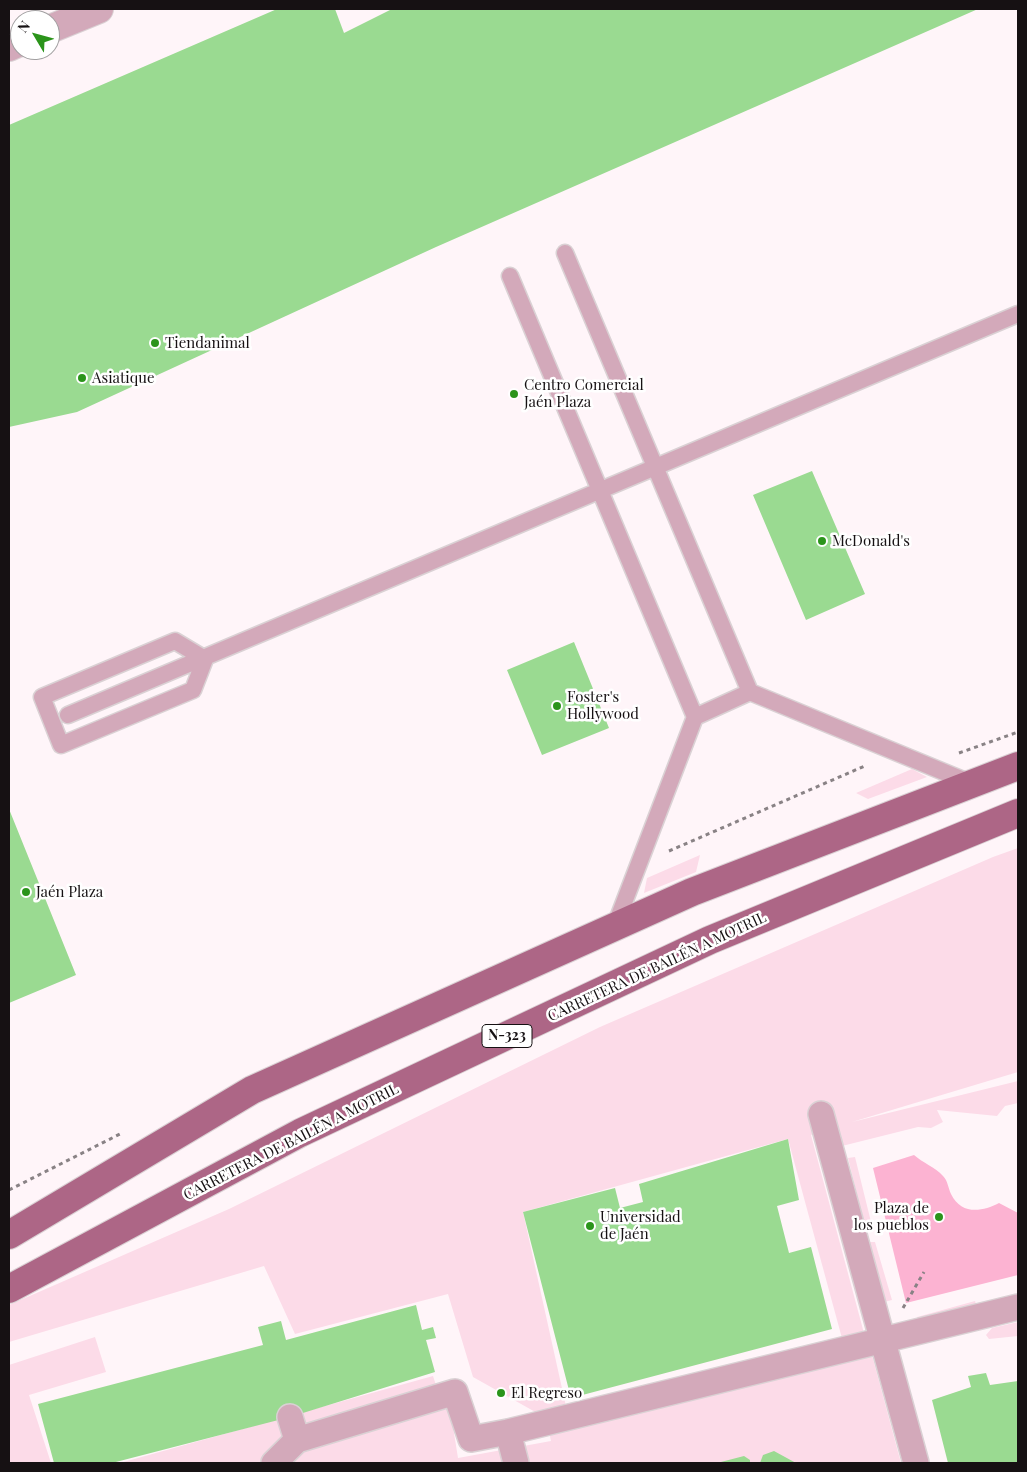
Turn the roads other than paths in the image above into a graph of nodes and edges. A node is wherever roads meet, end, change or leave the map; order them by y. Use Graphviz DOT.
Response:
graph roads {
  1 [pos="99,9"];
  2 [pos="60,25"];
  3 [pos="565,253"];
  4 [pos="510,276"];
  5 [pos="1018,314"];
  6 [pos="656,468"];
  7 [pos="600,491"];
  8 [pos="204,659"];
  9 [pos="750,692"];
  10 [pos="68,715"];
  11 [pos="695,717"];
  12 [pos="1018,766"];
  13 [pos="974,784"];
  14 [pos="1018,812"];
  15 [pos="615,926"];
  16 [pos="821,1114"];
  17 [pos="9,1235"];
  18 [pos="9,1289"];
  19 [pos="1018,1307"];
  20 [pos="883,1340"];
  21 [pos="508,1432"];
  22 [pos="274,1463"];
  23 [pos="516,1463"];
  24 [pos="916,1463"];
  1 -- 2 [label="street"];
  3 -- 6 [label="lane"];
  4 -- 7 [label="lane"];
  5 -- 6 [label="lane"];
  6 -- 7 [label="lane"];
  6 -- 9 [label="lane"];
  7 -- 8 [label="lane"];
  7 -- 11 [label="lane"];
  8 -- 8 [label="lane"];
  8 -- 10 [label="lane"];
  9 -- 11 [label="lane"];
  9 -- 13 [label="lane"];
  11 -- 15 [label="lane"];
  12 -- 13 [label="main road"];
  13 -- 15 [label="main road"];
  14 -- 18 [label="main road, CARRETERA DE BAILÉN A MOTRIL / N-323"];
  15 -- 17 [label="main road"];
  16 -- 20 [label="street"];
  19 -- 20 [label="street"];
  20 -- 21 [label="street"];
  20 -- 24 [label="street"];
  21 -- 22 [label="street"];
  21 -- 23 [label="street"];
}
